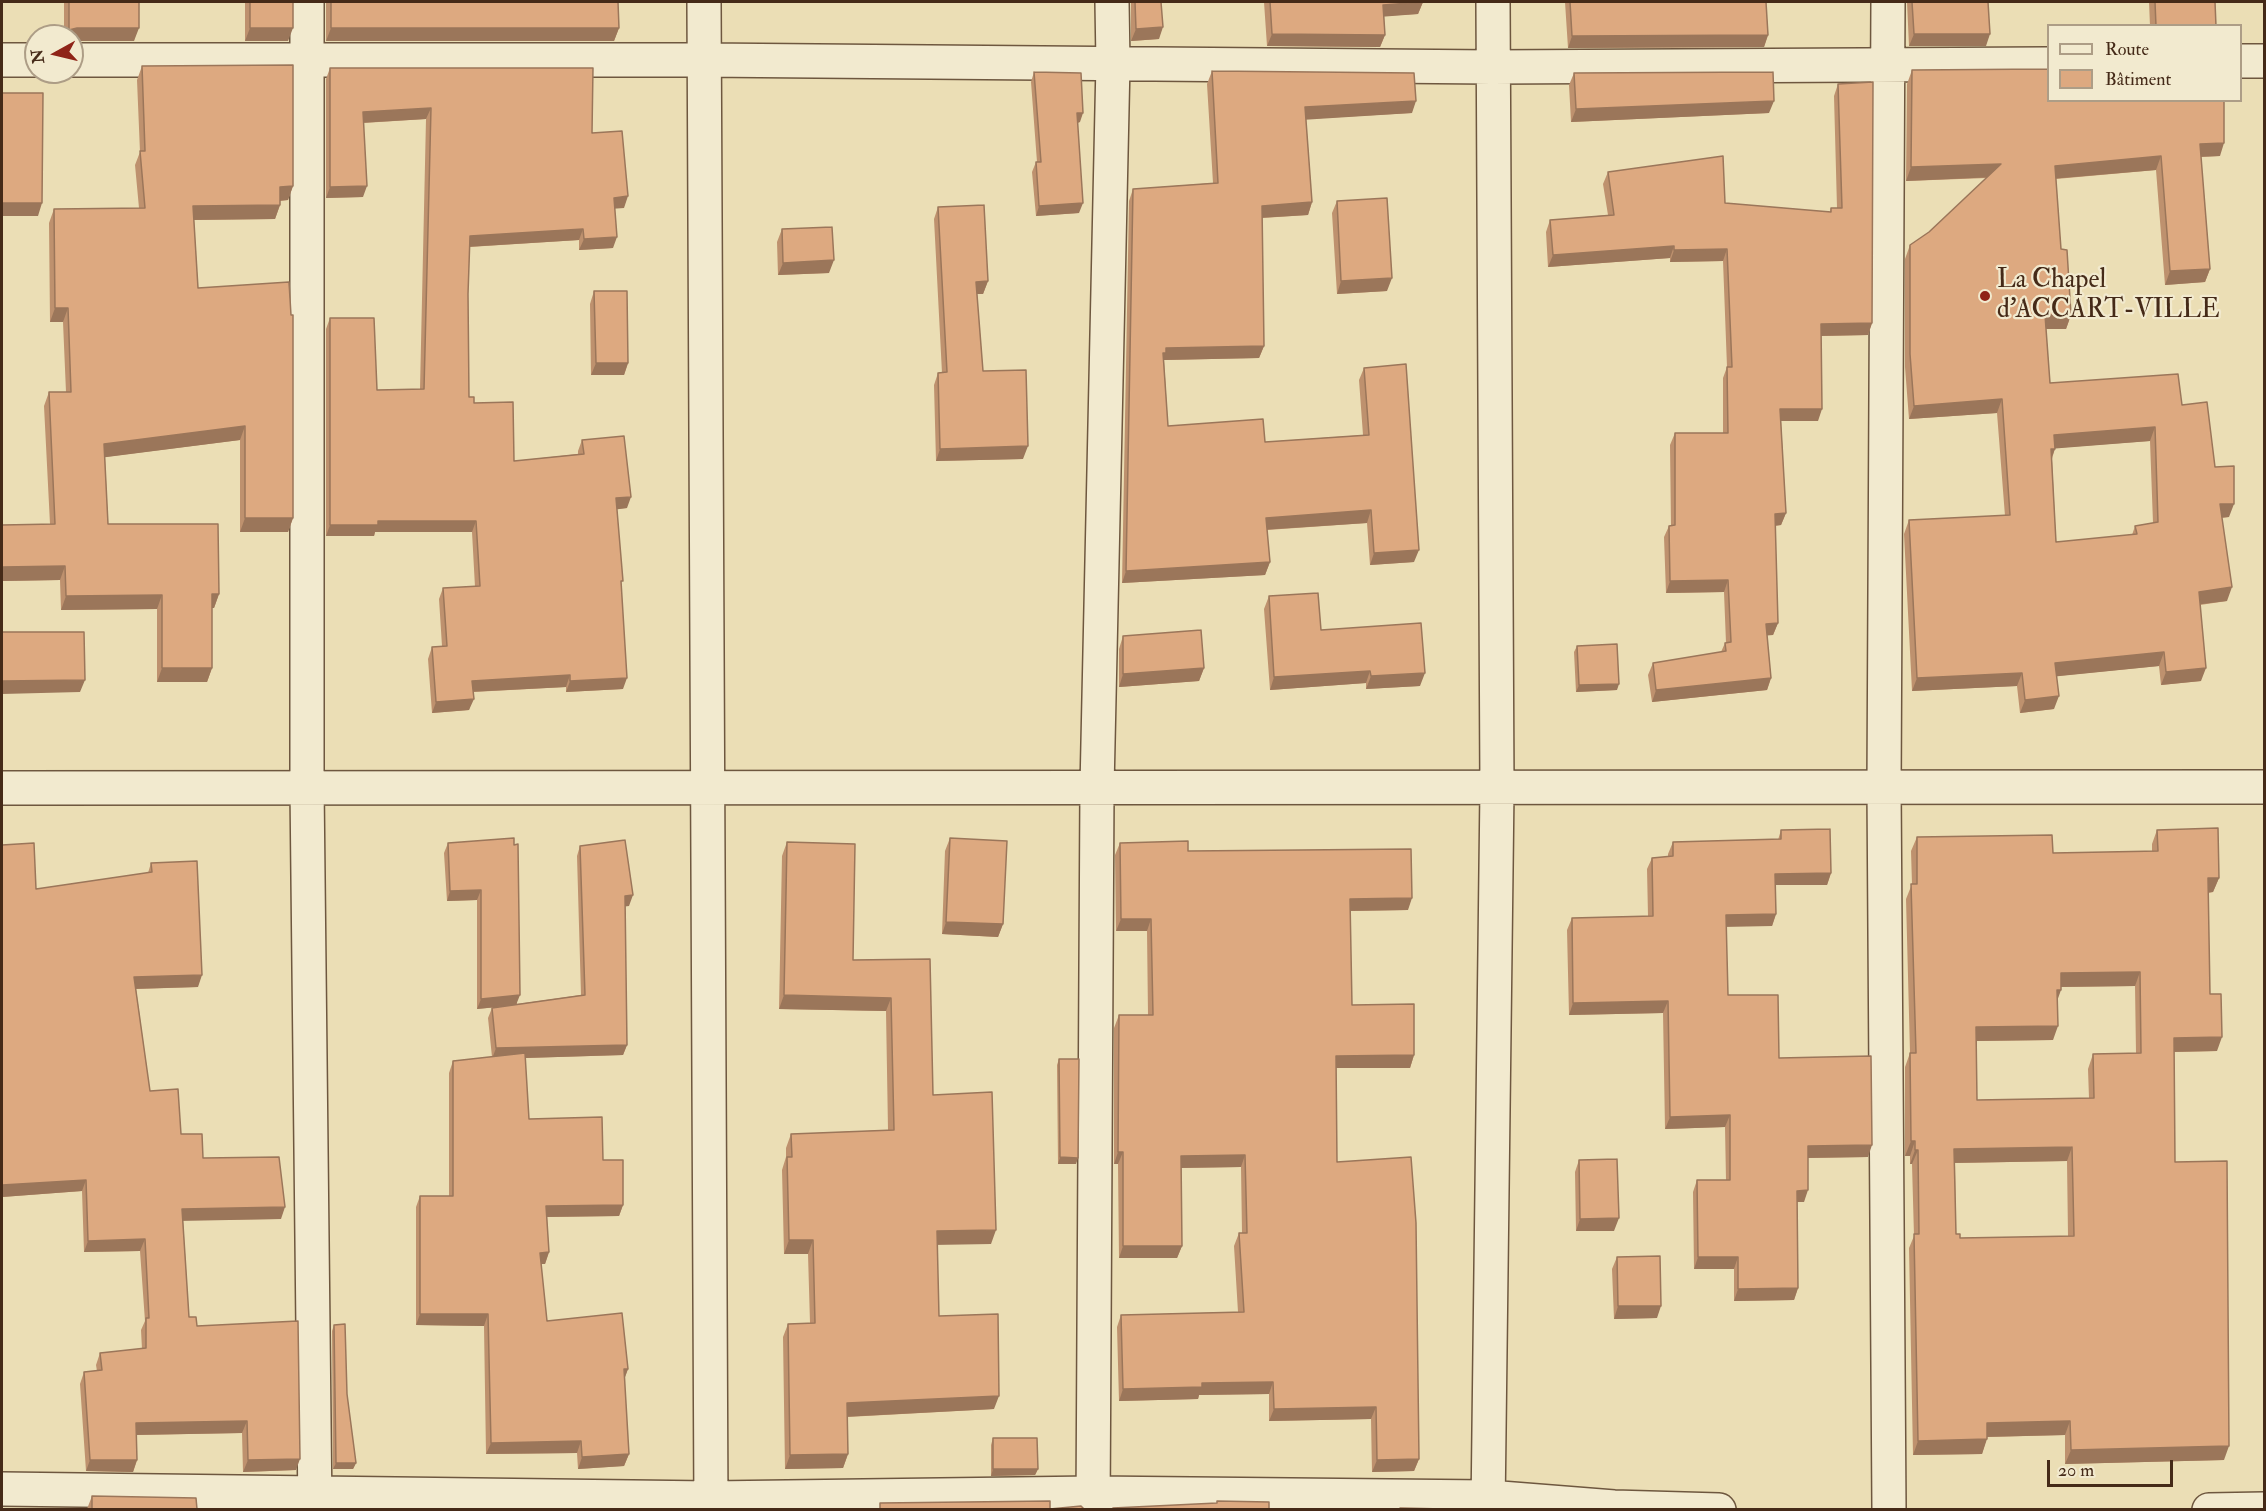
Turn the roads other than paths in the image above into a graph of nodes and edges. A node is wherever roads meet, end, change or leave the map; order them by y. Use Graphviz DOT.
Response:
graph roads {
  1 [pos="307,2"];
  2 [pos="704,2"];
  3 [pos="1112,2"];
  4 [pos="1493,2"];
  5 [pos="1888,2"];
  6 [pos="2,60"];
  7 [pos="24,60"];
  8 [pos="84,60"];
  9 [pos="704,60"];
  10 [pos="308,61"];
  11 [pos="2265,61"];
  12 [pos="2242,62"];
  13 [pos="1113,63"];
  14 [pos="1888,63"];
  15 [pos="2047,64"];
  16 [pos="1492,67"];
  17 [pos="307,787"];
  18 [pos="1884,787"];
  19 [pos="2265,787"];
  20 [pos="2,788"];
  21 [pos="707,788"];
  22 [pos="1097,788"];
  23 [pos="1497,789"];
  24 [pos="2,1489"];
  25 [pos="315,1501"];
  26 [pos="1093,1501"];
  27 [pos="1488,1503"];
  28 [pos="711,1504"];
  29 [pos="1719,1509"];
  30 [pos="1889,1509"];
  31 [pos="2209,1509"];
  32 [pos="2265,1509"];
  1 -- 10 [label="street"];
  2 -- 9 [label="street"];
  3 -- 13 [label="street"];
  4 -- 16 [label="street"];
  5 -- 14 [label="street"];
  6 -- 7 [label="street"];
  8 -- 10 [label="street"];
  9 -- 10 [label="street"];
  9 -- 13 [label="street"];
  9 -- 21 [label="street"];
  10 -- 17 [label="street"];
  11 -- 12 [label="street"];
  13 -- 16 [label="street"];
  13 -- 22 [label="street"];
  14 -- 15 [label="street"];
  14 -- 16 [label="street"];
  14 -- 18 [label="street"];
  16 -- 23 [label="street"];
  17 -- 20 [label="street"];
  17 -- 21 [label="street"];
  17 -- 25 [label="street"];
  18 -- 19 [label="street"];
  18 -- 23 [label="street"];
  18 -- 30 [label="street"];
  21 -- 22 [label="street"];
  21 -- 28 [label="street"];
  22 -- 23 [label="street"];
  22 -- 26 [label="street"];
  23 -- 27 [label="street"];
  24 -- 25 [label="street"];
  25 -- 28 [label="street"];
  26 -- 27 [label="street"];
  26 -- 28 [label="street"];
  27 -- 29 [label="street"];
  31 -- 32 [label="street"];
}
